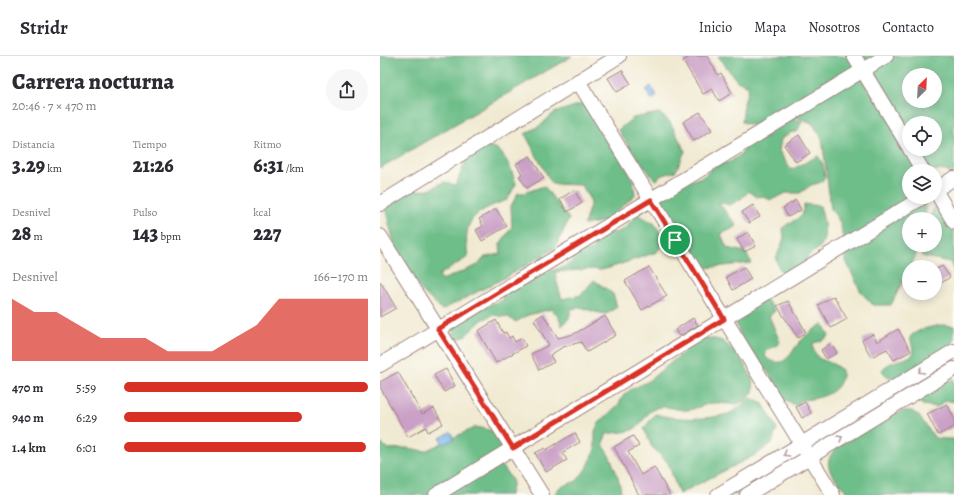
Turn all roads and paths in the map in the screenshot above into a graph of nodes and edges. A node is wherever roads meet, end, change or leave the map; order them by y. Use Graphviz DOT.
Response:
graph roads {
  1 [pos="619,56"];
  2 [pos="854,56"];
  3 [pos="886,56"];
  4 [pos="863,70"];
  5 [pos="578,82"];
  6 [pos="902,135"];
  7 [pos="954,178"];
  8 [pos="942,186"];
  9 [pos="651,200"];
  10 [pos="942,202"];
  11 [pos="380,204"];
  12 [pos="912,204"];
  13 [pos="954,222"];
  14 [pos="380,236"];
  15 [pos="724,319"];
  16 [pos="438,329"];
  17 [pos="954,351"];
  18 [pos="380,365"];
  19 [pos="954,369"];
  20 [pos="801,444"];
  21 [pos="513,448"];
  22 [pos="809,457"];
  23 [pos="436,495"];
  24 [pos="542,495"];
  25 [pos="718,495"];
  26 [pos="747,495"];
  27 [pos="833,495"];
  1 -- 5 [label="street"];
  2 -- 4 [label="street"];
  3 -- 4 [label="street"];
  4 -- 6 [label="street"];
  4 -- 9 [label="street"];
  5 -- 9 [label="street"];
  5 -- 11 [label="street"];
  7 -- 8 [label="street"];
  9 -- 15 [label="street"];
  9 -- 16 [label="street"];
  10 -- 13 [label="street"];
  12 -- 15 [label="street"];
  14 -- 16 [label="street"];
  15 -- 20 [label="street"];
  15 -- 21 [label="street"];
  16 -- 18 [label="street"];
  16 -- 21 [label="street"];
  17 -- 20 [label="street, one-way"];
  22 -- 19 [label="street, one-way"];
  20 -- 22 [label="street"];
  20 -- 25 [label="street, one-way"];
  21 -- 23 [label="street"];
  21 -- 24 [label="street"];
  22 -- 26 [label="street"];
  22 -- 27 [label="street"];
}
